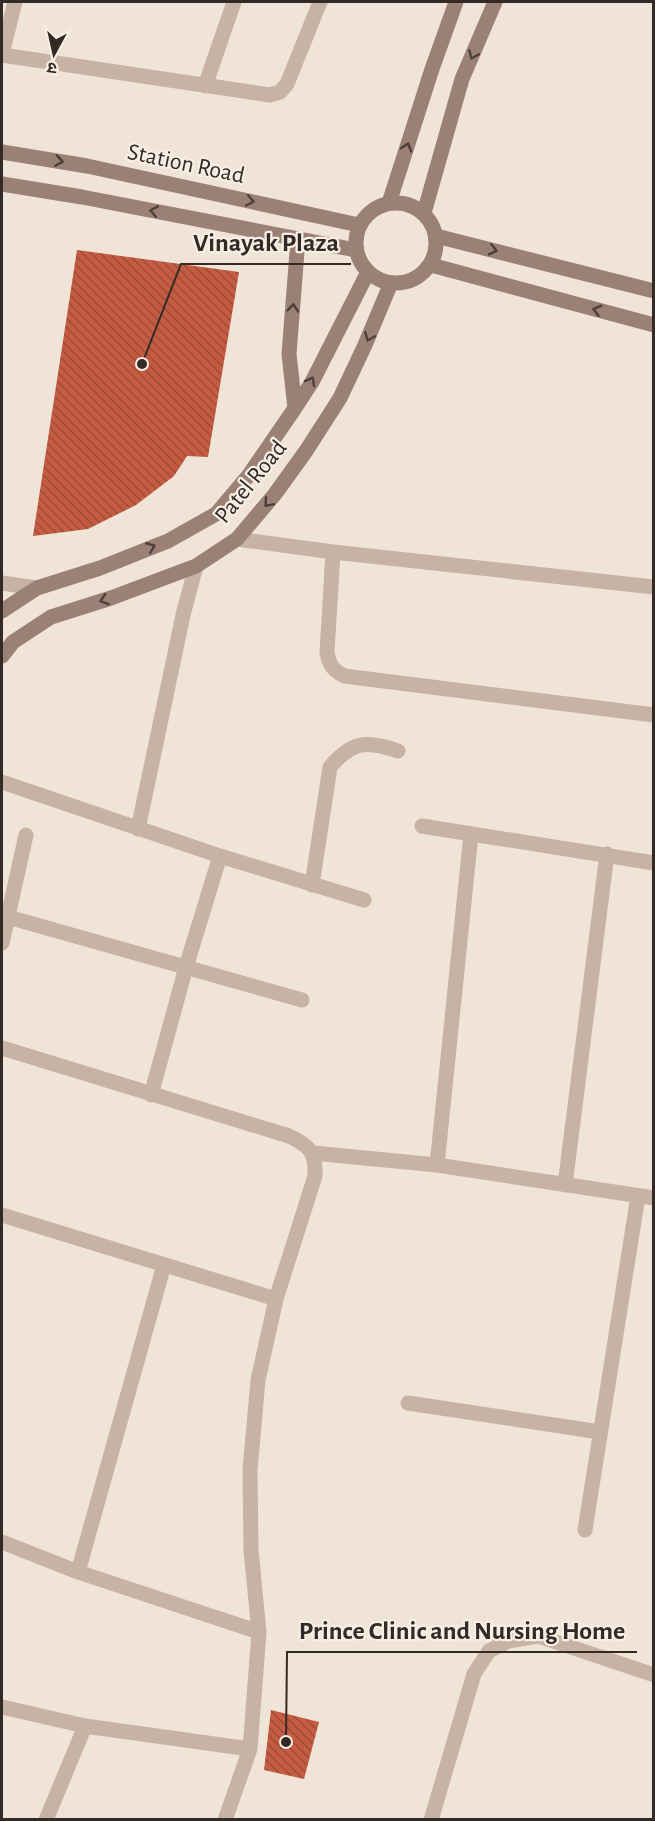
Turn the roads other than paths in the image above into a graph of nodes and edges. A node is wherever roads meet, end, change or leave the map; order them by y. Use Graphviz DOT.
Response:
graph roads {
  1 [pos="15,2"];
  2 [pos="234,2"];
  3 [pos="320,2"];
  4 [pos="456,2"];
  5 [pos="495,2"];
  6 [pos="2,54"];
  7 [pos="205,86"];
  8 [pos="2,152"];
  9 [pos="2,184"];
  10 [pos="389,203"];
  11 [pos="424,213"];
  12 [pos="359,225"];
  13 [pos="436,236"];
  14 [pos="298,239"];
  15 [pos="356,250"];
  16 [pos="431,265"];
  17 [pos="368,272"];
  18 [pos="391,283"];
  19 [pos="654,291"];
  20 [pos="654,325"];
  21 [pos="295,408"];
  22 [pos="237,539"];
  23 [pos="333,552"];
  24 [pos="196,566"];
  25 [pos="2,583"];
  26 [pos="654,587"];
  27 [pos="37,588"];
  28 [pos="2,611"];
  29 [pos="2,656"];
  30 [pos="654,716"];
  31 [pos="398,751"];
  32 [pos="2,782"];
  33 [pos="422,826"];
  34 [pos="138,829"];
  35 [pos="471,834"];
  36 [pos="26,835"];
  37 [pos="607,854"];
  38 [pos="220,856"];
  39 [pos="654,863"];
  40 [pos="312,885"];
  41 [pos="364,900"];
  42 [pos="8,917"];
  43 [pos="2,943"];
  44 [pos="186,968"];
  45 [pos="302,1000"];
  46 [pos="2,1048"];
  47 [pos="151,1095"];
  48 [pos="313,1153"];
  49 [pos="437,1165"];
  50 [pos="565,1185"];
  51 [pos="638,1196"];
  52 [pos="654,1198"];
  53 [pos="2,1215"];
  54 [pos="164,1265"];
  55 [pos="276,1299"];
  56 [pos="408,1403"];
  57 [pos="600,1432"];
  58 [pos="585,1530"];
  59 [pos="2,1542"];
  60 [pos="78,1572"];
  61 [pos="259,1632"];
  62 [pos="654,1675"];
  63 [pos="2,1707"];
  64 [pos="85,1726"];
  65 [pos="250,1749"];
  66 [pos="46,1820"];
  67 [pos="225,1820"];
  68 [pos="431,1820"];
  1 -- 6 [label="street"];
  2 -- 7 [label="street"];
  3 -- 7 [label="street"];
  10 -- 4 [label="street, one-way"];
  5 -- 11 [label="street, one-way"];
  6 -- 7 [label="street"];
  8 -- 12 [label="street, Station Road, one-way"];
  14 -- 9 [label="street, one-way"];
  10 -- 11 [label="street"];
  10 -- 12 [label="street"];
  11 -- 13 [label="street"];
  12 -- 15 [label="street"];
  13 -- 16 [label="street"];
  13 -- 19 [label="street, one-way"];
  14 -- 15 [label="street"];
  21 -- 14 [label="street, one-way"];
  15 -- 17 [label="street"];
  16 -- 18 [label="street"];
  20 -- 16 [label="street, one-way"];
  17 -- 18 [label="street"];
  21 -- 17 [label="street, Patel Road, one-way"];
  18 -- 22 [label="street, Patel Road, one-way"];
  27 -- 21 [label="street, Patel Road, one-way"];
  22 -- 23 [label="street"];
  22 -- 24 [label="street, Patel Road"];
  23 -- 26 [label="street"];
  23 -- 30 [label="street"];
  24 -- 29 [label="street, Patel Road, one-way"];
  24 -- 34 [label="street"];
  25 -- 27 [label="street"];
  27 -- 28 [label="street, Patel Road"];
  31 -- 40 [label="street"];
  32 -- 34 [label="street"];
  33 -- 35 [label="street"];
  34 -- 38 [label="street"];
  35 -- 37 [label="street"];
  35 -- 49 [label="street"];
  36 -- 42 [label="street"];
  37 -- 39 [label="street"];
  37 -- 50 [label="street"];
  38 -- 40 [label="street"];
  38 -- 44 [label="street"];
  40 -- 41 [label="street"];
  42 -- 43 [label="street"];
  42 -- 44 [label="street"];
  44 -- 45 [label="street"];
  44 -- 47 [label="street"];
  46 -- 47 [label="street"];
  47 -- 48 [label="street"];
  48 -- 49 [label="street"];
  48 -- 55 [label="street"];
  49 -- 50 [label="street"];
  50 -- 51 [label="street"];
  51 -- 52 [label="street"];
  51 -- 57 [label="street"];
  53 -- 54 [label="street"];
  54 -- 55 [label="street"];
  54 -- 60 [label="street"];
  55 -- 61 [label="street"];
  56 -- 57 [label="street"];
  57 -- 58 [label="street"];
  59 -- 60 [label="street"];
  60 -- 61 [label="street"];
  61 -- 65 [label="street"];
  62 -- 68 [label="street"];
  63 -- 64 [label="street"];
  64 -- 65 [label="street"];
  64 -- 66 [label="street"];
  65 -- 67 [label="street"];
}
